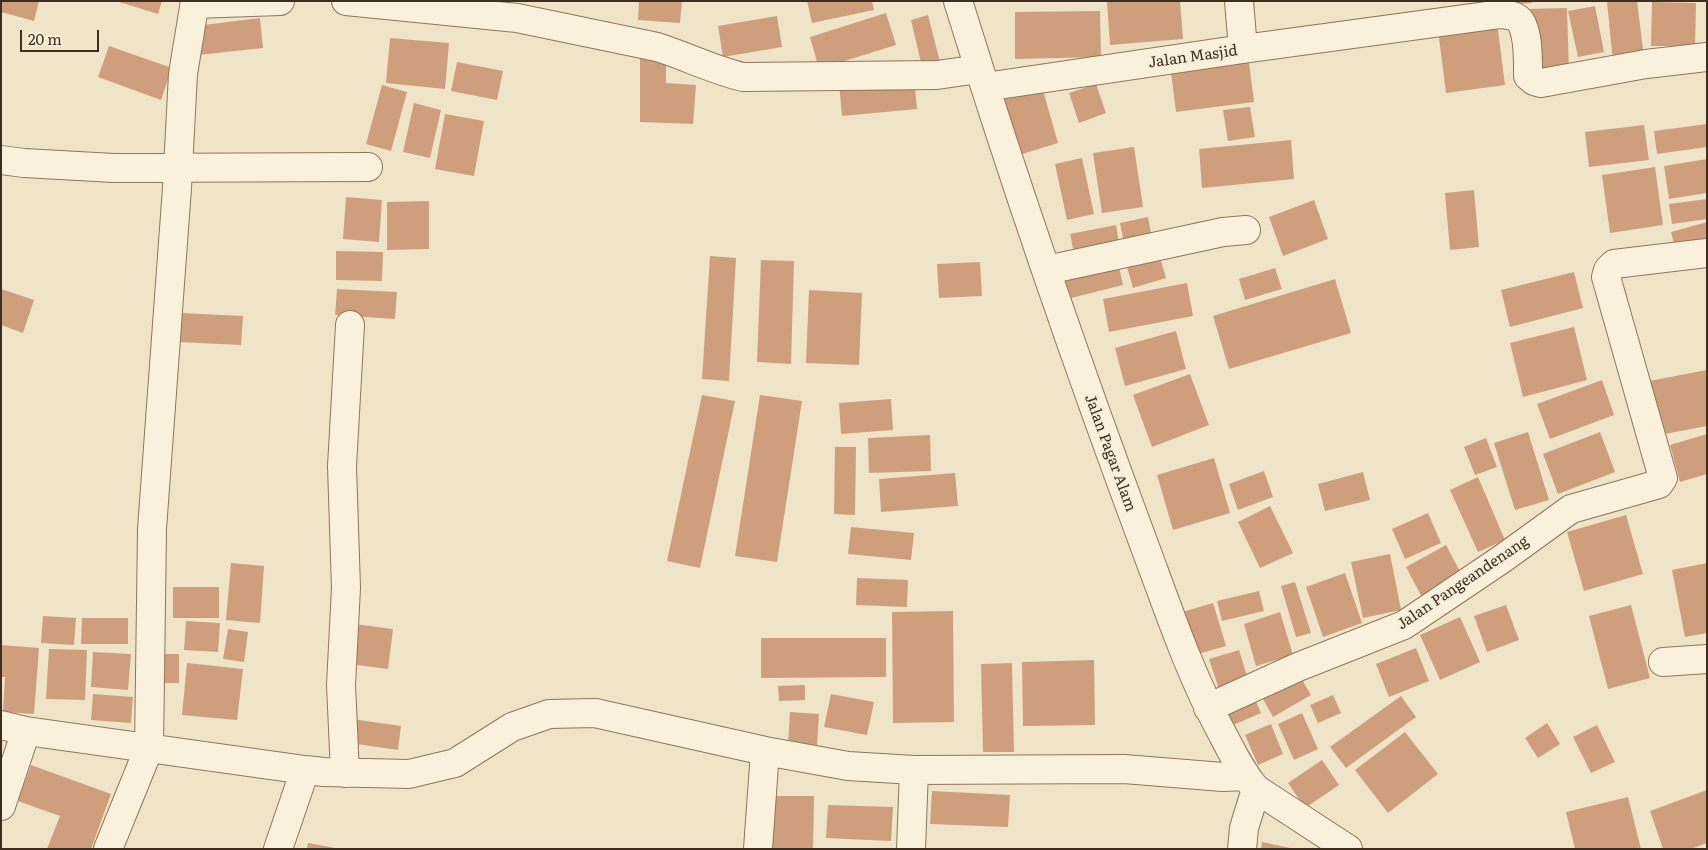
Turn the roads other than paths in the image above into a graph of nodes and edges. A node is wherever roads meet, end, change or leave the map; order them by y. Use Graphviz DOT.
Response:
graph roads {
  1 [pos="280,1"];
  2 [pos="346,1"];
  3 [pos="958,1"];
  4 [pos="1239,1"];
  5 [pos="195,2"];
  6 [pos="1243,49"];
  7 [pos="1707,57"];
  8 [pos="982,78"];
  9 [pos="1,160"];
  10 [pos="368,167"];
  11 [pos="178,169"];
  12 [pos="1246,230"];
  13 [pos="1707,252"];
  14 [pos="1047,270"];
  15 [pos="350,325"];
  16 [pos="1707,659"];
  17 [pos="1663,662"];
  18 [pos="1208,708"];
  19 [pos="13,728"];
  20 [pos="149,748"];
  21 [pos="765,752"];
  22 [pos="305,770"];
  23 [pos="914,770"];
  24 [pos="345,773"];
  25 [pos="1251,782"];
  26 [pos="1,806"];
  27 [pos="108,849"];
  28 [pos="278,849"];
  29 [pos="758,849"];
  30 [pos="910,849"];
  31 [pos="1242,849"];
  32 [pos="1348,849"];
  1 -- 5 [label="street"];
  2 -- 8 [label="street, Jalan Masjid"];
  3 -- 8 [label="street, Jalan Pagar Alam"];
  4 -- 6 [label="street"];
  5 -- 11 [label="street"];
  6 -- 7 [label="street, Jalan Masjid"];
  6 -- 8 [label="street, Jalan Masjid"];
  8 -- 14 [label="street, Jalan Pagar Alam"];
  9 -- 11 [label="street"];
  10 -- 11 [label="street"];
  11 -- 20 [label="street"];
  12 -- 14 [label="street"];
  13 -- 18 [label="street, Jalan Pangeandenang"];
  14 -- 18 [label="street, Jalan Pagar Alam"];
  15 -- 24 [label="street"];
  16 -- 17 [label="street"];
  18 -- 25 [label="street, Jalan Pagar Alam"];
  19 -- 20 [label="street"];
  19 -- 26 [label="street"];
  20 -- 22 [label="street"];
  20 -- 27 [label="street"];
  21 -- 23 [label="street"];
  21 -- 24 [label="street"];
  21 -- 29 [label="street"];
  22 -- 24 [label="street"];
  22 -- 28 [label="street"];
  23 -- 25 [label="street"];
  23 -- 30 [label="street"];
  25 -- 31 [label="street"];
  25 -- 32 [label="street, Jalan Pagar Alam"];
}
